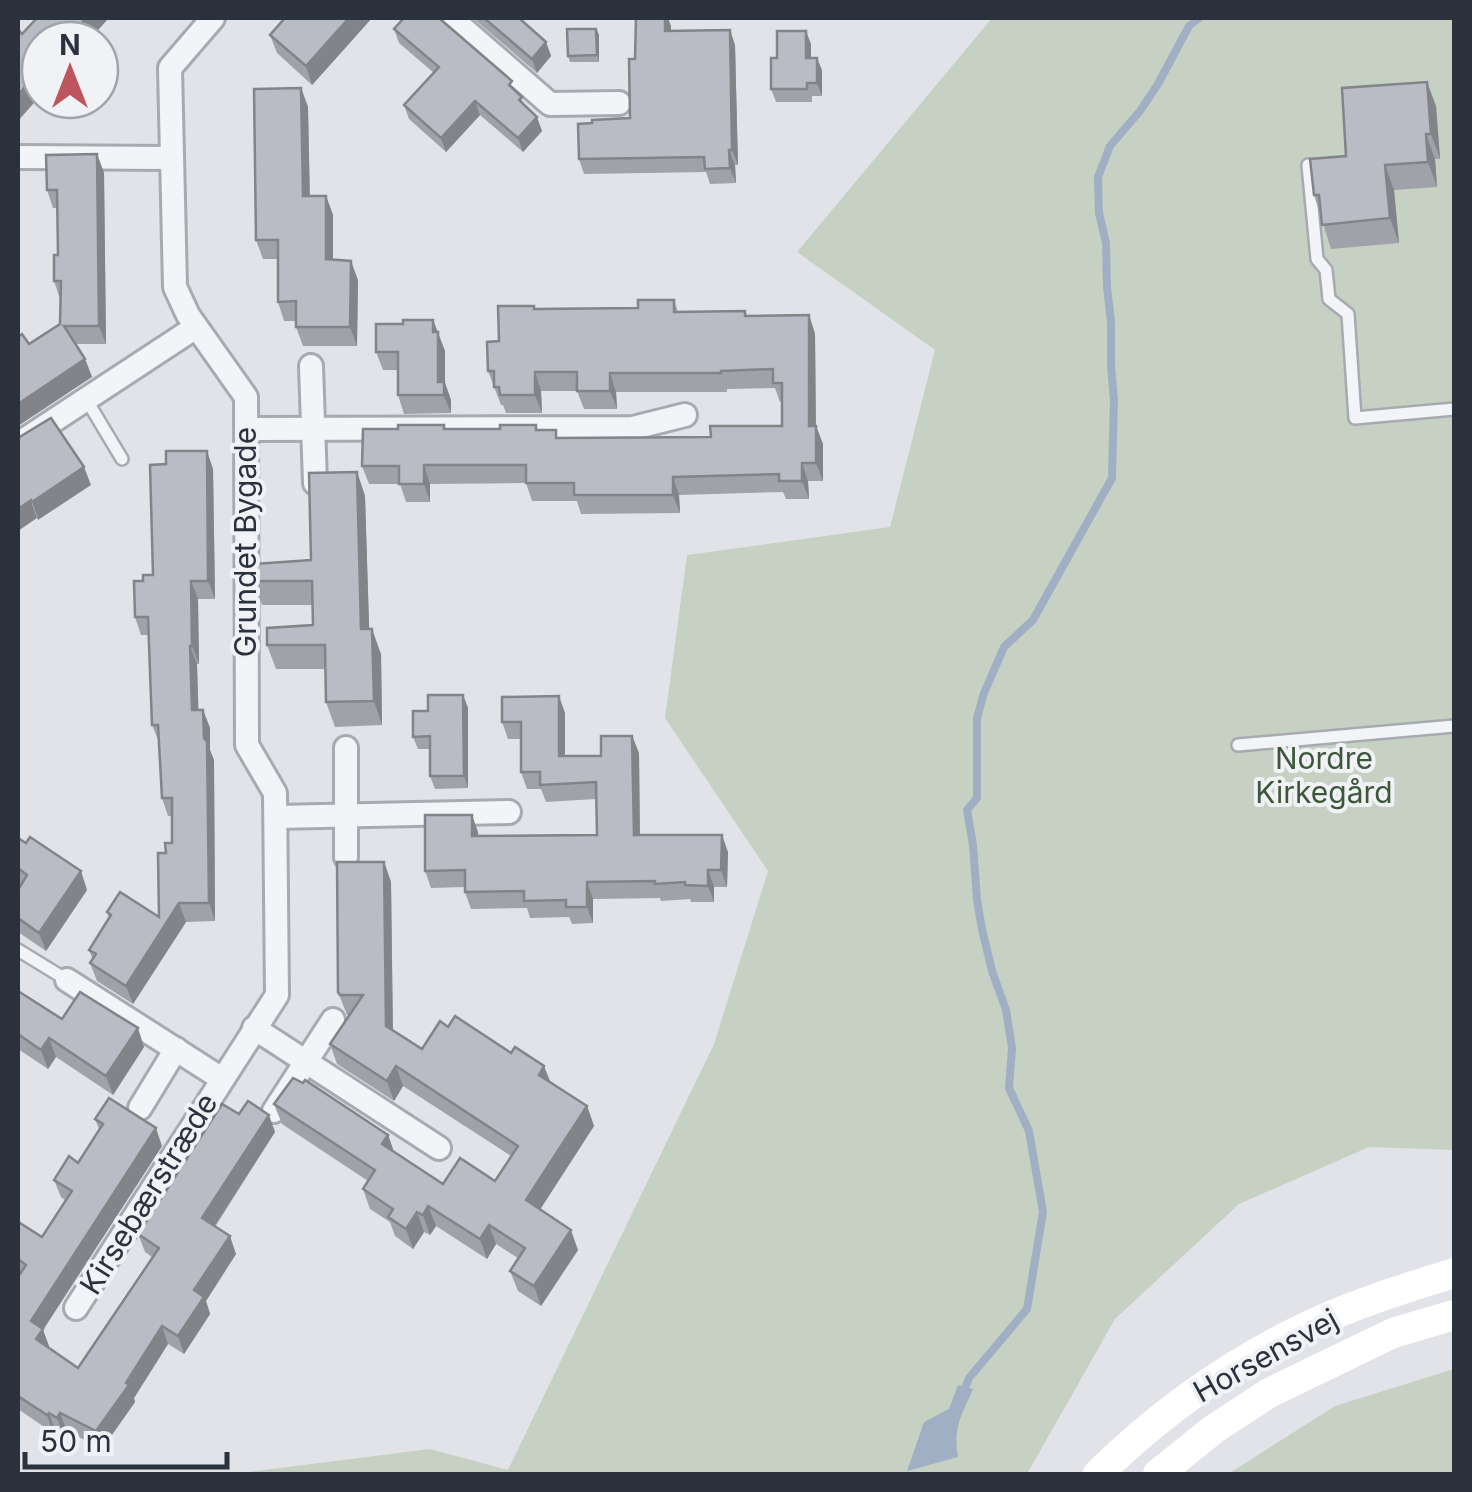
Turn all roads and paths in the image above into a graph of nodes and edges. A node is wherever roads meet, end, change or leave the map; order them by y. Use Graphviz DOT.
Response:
graph roads {
  1 [pos="213,18"];
  2 [pos="452,18"];
  3 [pos="619,103"];
  4 [pos="18,158"];
  5 [pos="171,158"];
  6 [pos="1308,165"];
  7 [pos="196,327"];
  8 [pos="311,366"];
  9 [pos="86,399"];
  10 [pos="1454,409"];
  11 [pos="685,415"];
  12 [pos="247,429"];
  13 [pos="313,430"];
  14 [pos="18,444"];
  15 [pos="122,459"];
  16 [pos="315,483"];
  17 [pos="1454,726"];
  18 [pos="1238,746"];
  19 [pos="346,748"];
  20 [pos="509,812"];
  21 [pos="346,815"];
  22 [pos="276,817"];
  23 [pos="346,856"];
  24 [pos="18,950"];
  25 [pos="68,980"];
  26 [pos="334,1020"];
  27 [pos="254,1028"];
  28 [pos="176,1050"];
  29 [pos="306,1061"];
  30 [pos="222,1079"];
  31 [pos="140,1108"];
  32 [pos="274,1111"];
  33 [pos="439,1148"];
  34 [pos="1454,1273"];
  35 [pos="76,1308"];
  36 [pos="1454,1315"];
  37 [pos="1098,1474"];
  38 [pos="1158,1474"];
  1 -- 5 [label="street, Grundet Bygade"];
  2 -- 3 [label="street"];
  4 -- 5 [label="street"];
  5 -- 7 [label="street, Grundet Bygade"];
  6 -- 10 [label="lane"];
  7 -- 9 [label="street"];
  7 -- 12 [label="street, Grundet Bygade"];
  8 -- 13 [label="street"];
  9 -- 14 [label="street"];
  9 -- 15 [label="lane"];
  11 -- 13 [label="street"];
  12 -- 13 [label="street"];
  12 -- 22 [label="street, Grundet Bygade"];
  13 -- 16 [label="street"];
  17 -- 18 [label="lane"];
  19 -- 21 [label="street"];
  20 -- 21 [label="street"];
  21 -- 22 [label="street"];
  21 -- 23 [label="street"];
  22 -- 27 [label="street, Grundet Bygade"];
  24 -- 25 [label="lane"];
  25 -- 28 [label="street"];
  26 -- 29 [label="street"];
  27 -- 29 [label="street"];
  27 -- 30 [label="street, Grundet Bygade"];
  28 -- 30 [label="street"];
  28 -- 31 [label="street"];
  29 -- 32 [label="street"];
  29 -- 33 [label="street"];
  30 -- 35 [label="street, Kirsebærstræde"];
  34 -- 37 [label="main road, Horsensvej"];
  36 -- 38 [label="main road, Horsensvej"];
}
